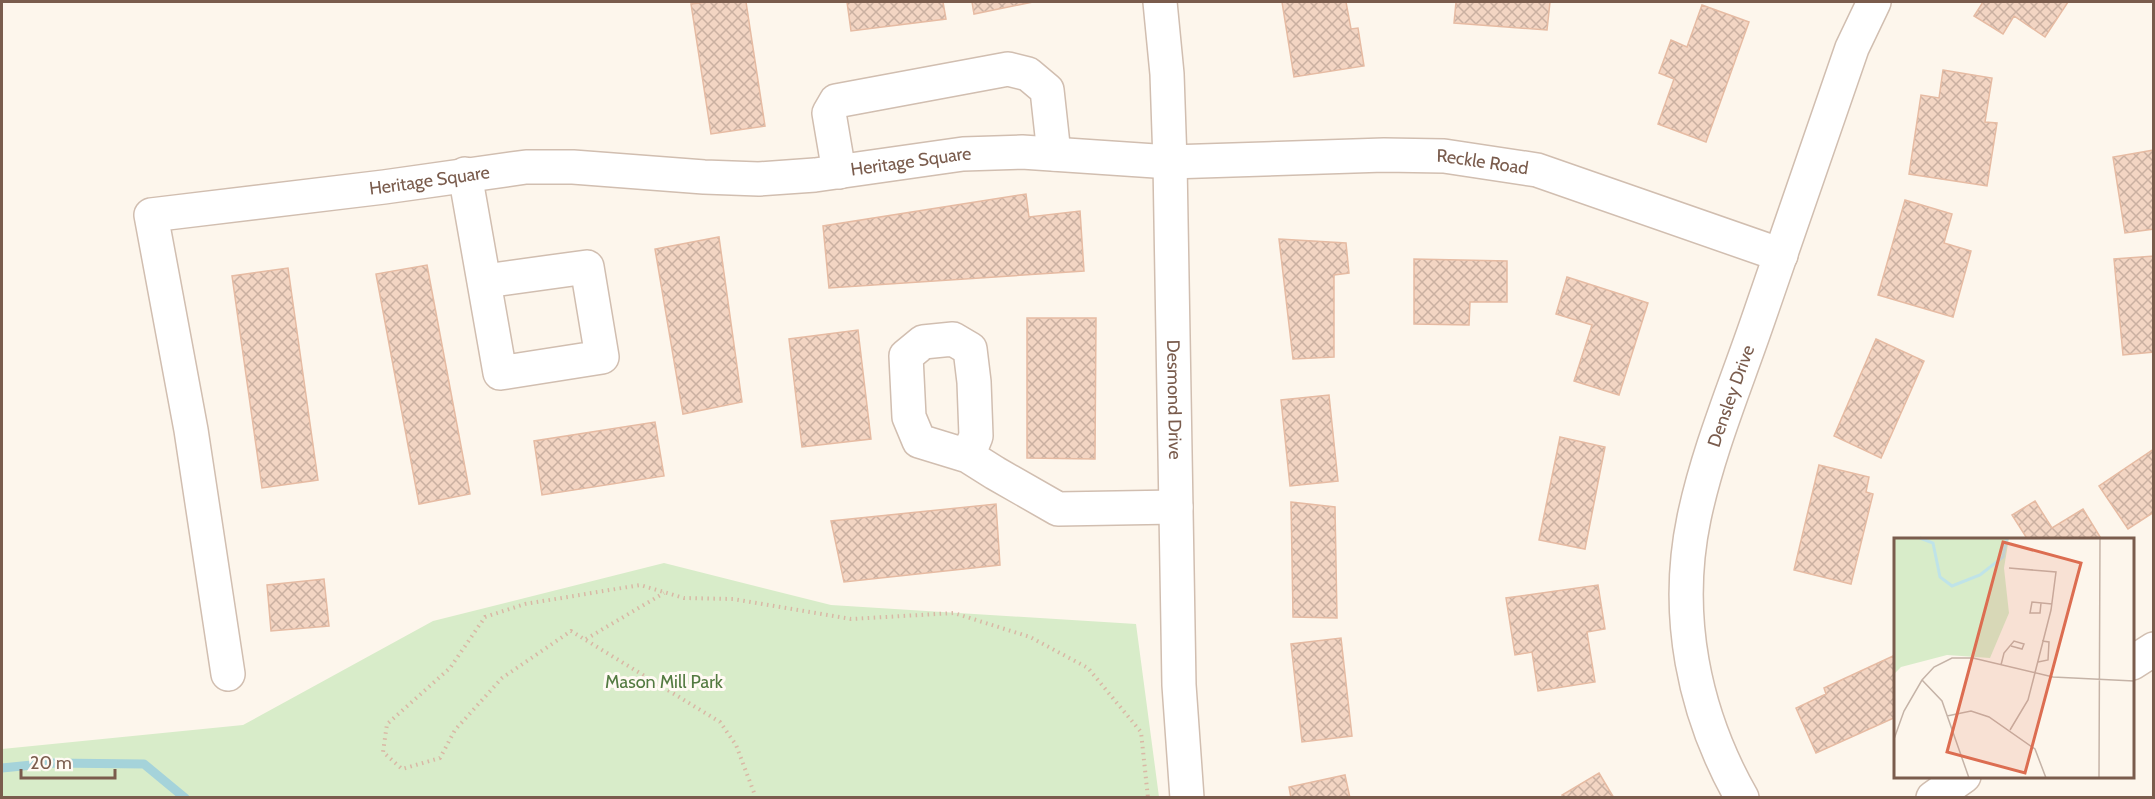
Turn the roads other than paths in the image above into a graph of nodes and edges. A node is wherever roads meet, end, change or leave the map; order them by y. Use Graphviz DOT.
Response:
graph roads {
  1 [pos="1160,2"];
  2 [pos="1874,2"];
  3 [pos="1054,154"];
  4 [pos="1170,162"];
  5 [pos="839,172"];
  6 [pos="465,174"];
  7 [pos="1781,255"];
  8 [pos="485,281"];
  9 [pos="968,456"];
  10 [pos="1176,507"];
  11 [pos="2154,649"];
  12 [pos="2134,662"];
  13 [pos="228,674"];
  14 [pos="1963,778"];
  15 [pos="1187,798"];
  16 [pos="1742,798"];
  17 [pos="1933,798"];
  1 -- 4 [label="street, Desmond Drive"];
  2 -- 7 [label="street, Densley Drive"];
  3 -- 4 [label="street, Heritage Square"];
  3 -- 5 [label="street, Heritage Square"];
  3 -- 5 [label="street"];
  4 -- 7 [label="street, Reckle Road"];
  4 -- 10 [label="street, Desmond Drive"];
  5 -- 6 [label="street, Heritage Square"];
  6 -- 8 [label="street"];
  6 -- 13 [label="street, Heritage Square"];
  7 -- 16 [label="street, Densley Drive"];
  9 -- 10 [label="street"];
  10 -- 15 [label="street, Desmond Drive"];
  11 -- 12 [label="street"];
  14 -- 17 [label="street"];
}
